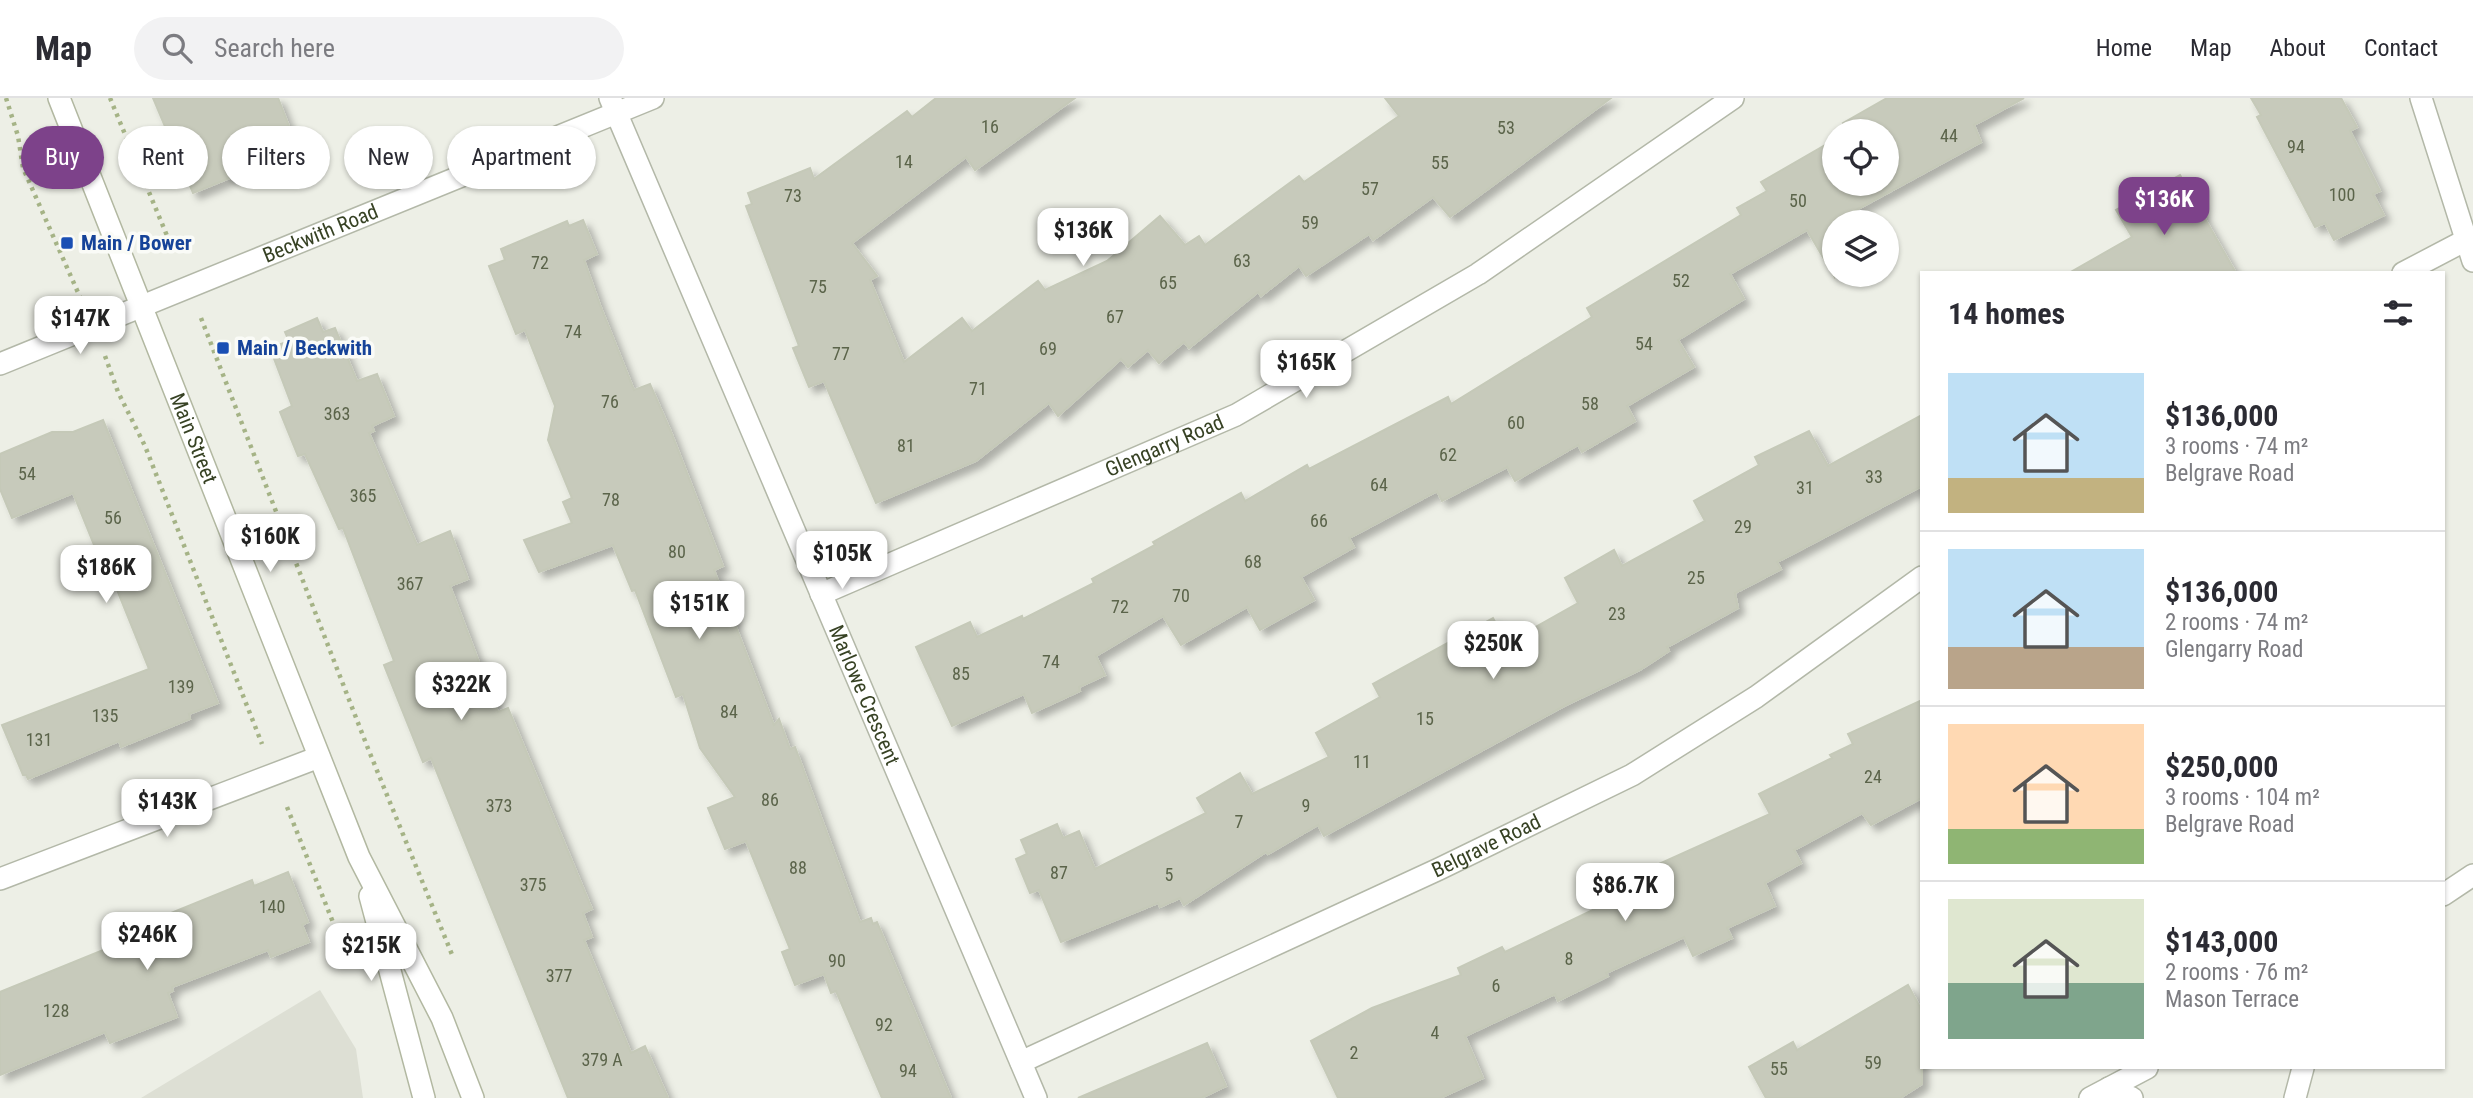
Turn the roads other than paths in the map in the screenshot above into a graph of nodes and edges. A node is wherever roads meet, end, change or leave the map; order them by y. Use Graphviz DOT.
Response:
graph roads {
  1 [pos="59,98"];
  2 [pos="653,98"];
  3 [pos="1733,98"];
  4 [pos="2421,98"];
  5 [pos="612,106"];
  6 [pos="2466,240"];
  7 [pos="2473,261"];
  8 [pos="2407,271"];
  9 [pos="144,307"];
  10 [pos="0,364"];
  11 [pos="1920,578"];
  12 [pos="821,594"];
  13 [pos="319,757"];
  14 [pos="359,857"];
  15 [pos="2473,875"];
  16 [pos="0,879"];
  17 [pos="2445,894"];
  18 [pos="1021,1062"];
  19 [pos="2145,1069"];
  20 [pos="2303,1069"];
  21 [pos="2099,1093"];
  22 [pos="424,1098"];
  23 [pos="473,1098"];
  24 [pos="1036,1098"];
  25 [pos="2132,1098"];
  26 [pos="2295,1098"];
  1 -- 9 [label="street, Main Street"];
  2 -- 5 [label="street, Beckwith Road"];
  3 -- 12 [label="street, Glengarry Road"];
  4 -- 6 [label="street"];
  5 -- 9 [label="street, Beckwith Road"];
  5 -- 12 [label="street, Marlowe Crescent"];
  6 -- 7 [label="street"];
  6 -- 8 [label="street"];
  9 -- 10 [label="street, Beckwith Road"];
  9 -- 13 [label="street, Main Street"];
  11 -- 18 [label="street, Belgrave Road"];
  12 -- 18 [label="street, Marlowe Crescent"];
  13 -- 14 [label="street, Main Street"];
  13 -- 16 [label="street"];
  14 -- 22 [label="street, Main Street"];
  14 -- 23 [label="street, Main Street"];
  15 -- 17 [label="street"];
  18 -- 24 [label="street, Marlowe Crescent"];
  19 -- 21 [label="street"];
  20 -- 26 [label="street"];
  21 -- 25 [label="street"];
}
